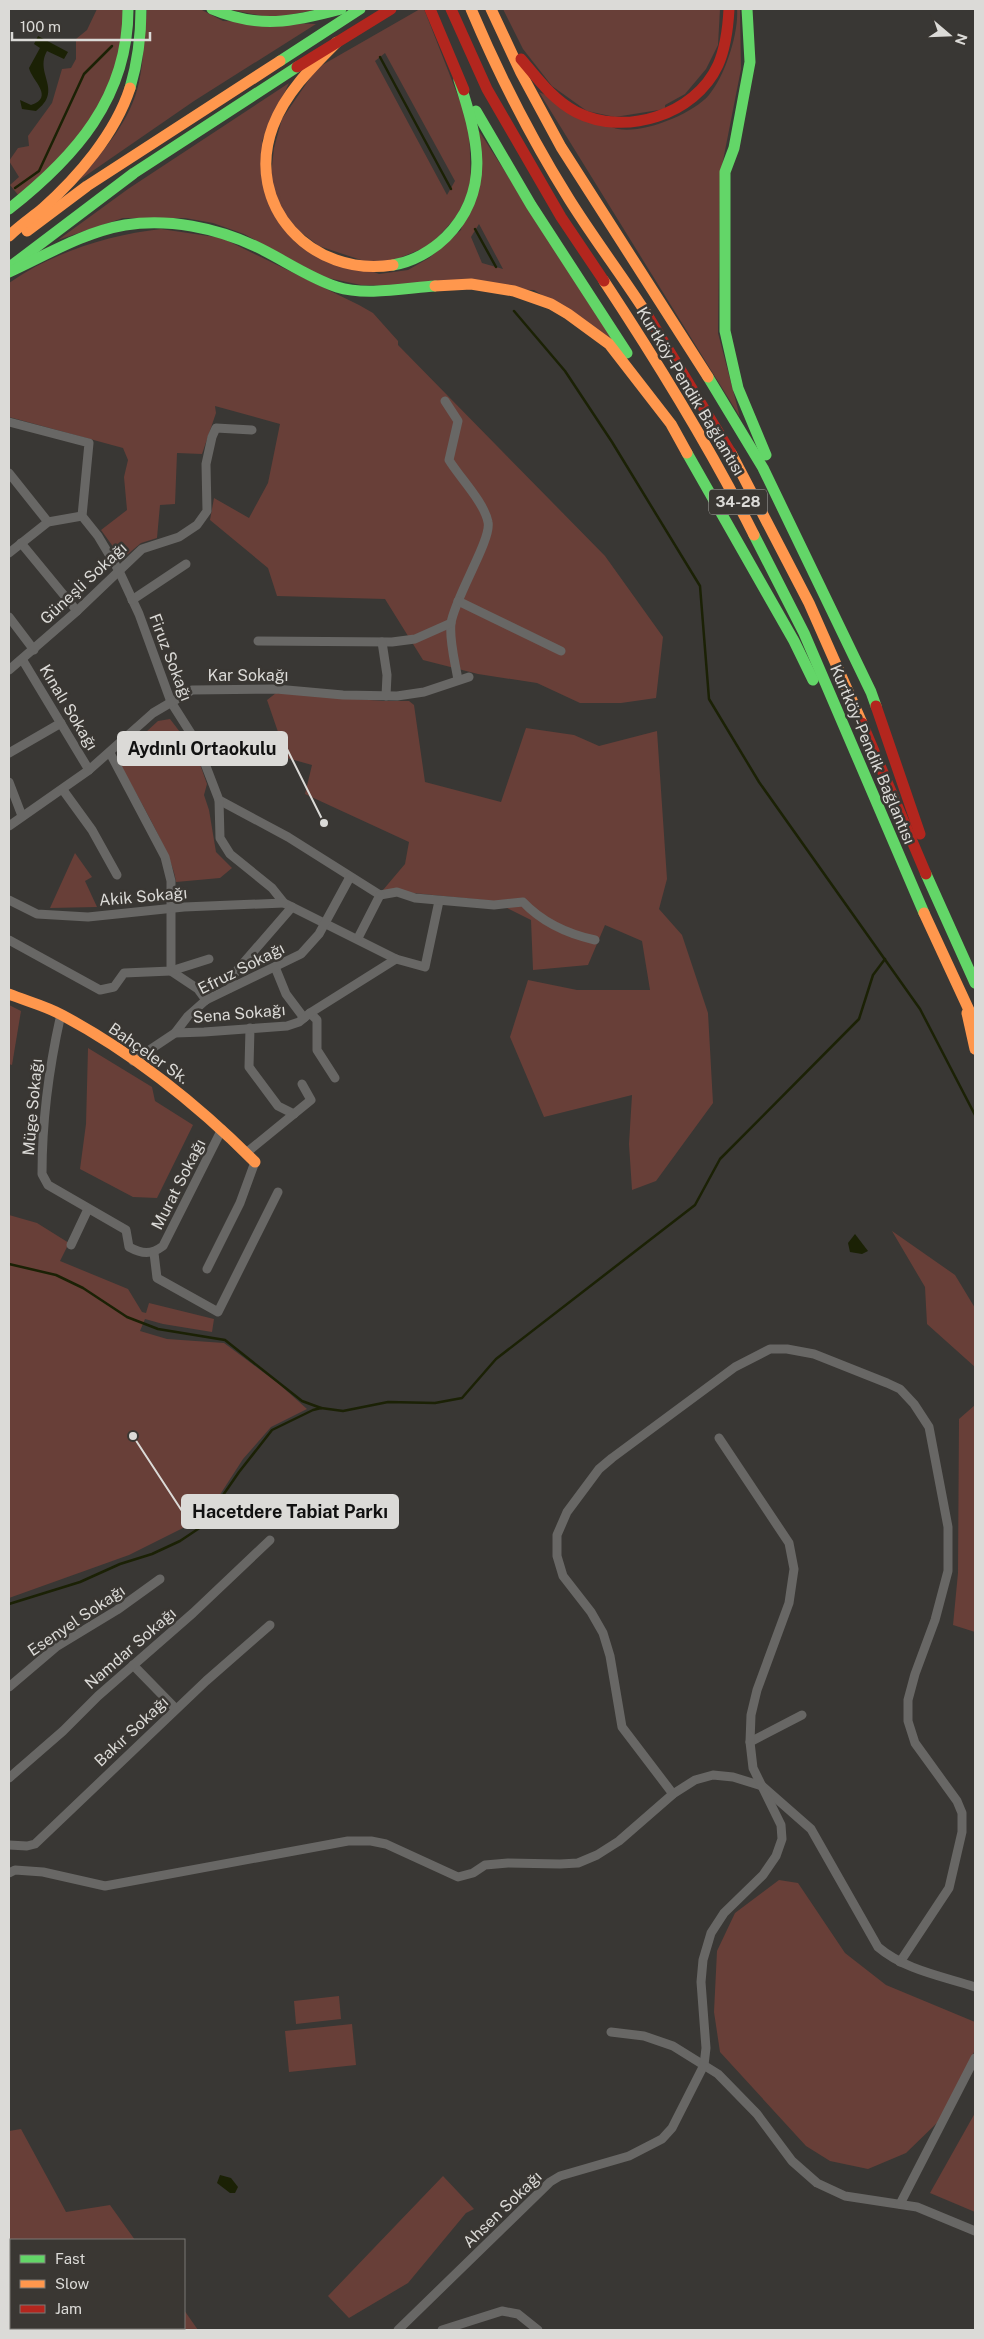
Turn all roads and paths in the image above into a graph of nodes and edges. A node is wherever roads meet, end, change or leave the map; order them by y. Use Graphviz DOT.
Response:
graph roads {
  1 [pos="128,9"];
  2 [pos="141,9"];
  3 [pos="212,9"];
  4 [pos="341,9"];
  5 [pos="360,9"];
  6 [pos="391,9"];
  7 [pos="430,9"];
  8 [pos="451,9"];
  9 [pos="471,9"];
  10 [pos="492,9"];
  11 [pos="728,9"];
  12 [pos="747,9"];
  13 [pos="337,42"];
  14 [pos="459,80"];
  15 [pos="10,205"];
  16 [pos="9,236"];
  17 [pos="9,244"];
  18 [pos="9,267"];
  19 [pos="9,272"];
  20 [pos="445,400"];
  21 [pos="9,422"];
  22 [pos="671,424"];
  23 [pos="252,430"];
  24 [pos="9,473"];
  25 [pos="82,516"];
  26 [pos="48,522"];
  27 [pos="799,541"];
  28 [pos="21,543"];
  29 [pos="9,553"];
  30 [pos="186,564"];
  31 [pos="119,571"];
  32 [pos="132,600"];
  33 [pos="458,601"];
  34 [pos="77,611"];
  35 [pos="9,617"];
  36 [pos="451,623"];
  37 [pos="258,641"];
  38 [pos="382,642"];
  39 [pos="34,650"];
  40 [pos="561,651"];
  41 [pos="22,659"];
  42 [pos="9,670"];
  43 [pos="469,677"];
  44 [pos="458,680"];
  45 [pos="386,696"];
  46 [pos="171,702"];
  47 [pos="61,723"];
  48 [pos="854,748"];
  49 [pos="9,753"];
  50 [pos="110,753"];
  51 [pos="89,770"];
  52 [pos="9,782"];
  53 [pos="62,790"];
  54 [pos="218,800"];
  55 [pos="22,816"];
  56 [pos="9,826"];
  57 [pos="117,875"];
  58 [pos="350,877"];
  59 [pos="380,895"];
  60 [pos="9,900"];
  61 [pos="439,901"];
  62 [pos="288,905"];
  63 [pos="172,908"];
  64 [pos="946,920"];
  65 [pos="326,922"];
  66 [pos="358,938"];
  67 [pos="9,940"];
  68 [pos="595,940"];
  69 [pos="209,959"];
  70 [pos="396,959"];
  71 [pos="275,967"];
  72 [pos="171,971"];
  73 [pos="975,983"];
  74 [pos="230,988"];
  75 [pos="9,994"];
  76 [pos="206,1000"];
  77 [pos="965,1001"];
  78 [pos="62,1014"];
  79 [pos="307,1016"];
  80 [pos="975,1022"];
  81 [pos="250,1028"];
  82 [pos="175,1033"];
  83 [pos="975,1049"];
  84 [pos="133,1061"];
  85 [pos="335,1078"];
  86 [pos="302,1084"];
  87 [pos="294,1114"];
  88 [pos="222,1129"];
  89 [pos="246,1153"];
  90 [pos="254,1162"];
  91 [pos="278,1192"];
  92 [pos="88,1209"];
  93 [pos="71,1245"];
  94 [pos="130,1247"];
  95 [pos="154,1253"];
  96 [pos="207,1269"];
  97 [pos="719,1438"];
  98 [pos="270,1540"];
  99 [pos="160,1579"];
  100 [pos="270,1625"];
  101 [pos="133,1665"];
  102 [pos="9,1686"];
  103 [pos="176,1709"];
  104 [pos="802,1715"];
  105 [pos="750,1742"];
  106 [pos="9,1778"];
  107 [pos="762,1786"];
  108 [pos="673,1794"];
  109 [pos="9,1845"];
  110 [pos="9,1873"];
  111 [pos="900,1962"];
  112 [pos="975,1986"];
  113 [pos="611,2032"];
  114 [pos="975,2058"];
  115 [pos="704,2065"];
  116 [pos="900,2204"];
  117 [pos="975,2231"];
  118 [pos="398,2330"];
  119 [pos="442,2330"];
  120 [pos="538,2330"];
  1 -- 15 [label="main road"];
  2 -- 16 [label="main road"];
  3 -- 4 [label="main road"];
  5 -- 17 [label="main road"];
  6 -- 13 [label="main road"];
  7 -- 14 [label="main road"];
  8 -- 48 [label="main road, Kurtköy-Pendik Bağlantısı / 34-28"];
  9 -- 64 [label="main road, Kurtköy-Pendik Bağlantısı / 34-28"];
  10 -- 11 [label="main road"];
  10 -- 27 [label="main road"];
  12 -- 27 [label="main road"];
  13 -- 14 [label="main road"];
  13 -- 18 [label="main road"];
  14 -- 22 [label="main road"];
  19 -- 22 [label="main road"];
  20 -- 33 [label="street"];
  21 -- 25 [label="street"];
  22 -- 48 [label="main road"];
  23 -- 31 [label="street, Güneşli Sokağı"];
  24 -- 26 [label="street"];
  25 -- 26 [label="street"];
  25 -- 31 [label="street, Firuz Sokağı"];
  26 -- 28 [label="street"];
  27 -- 64 [label="main road"];
  28 -- 29 [label="street"];
  28 -- 34 [label="street"];
  30 -- 32 [label="street"];
  31 -- 32 [label="street, Firuz Sokağı"];
  31 -- 34 [label="street, Güneşli Sokağı"];
  32 -- 46 [label="street, Firuz Sokağı"];
  33 -- 36 [label="street"];
  33 -- 40 [label="street"];
  34 -- 39 [label="street, Güneşli Sokağı"];
  35 -- 39 [label="street"];
  36 -- 38 [label="street"];
  36 -- 44 [label="street"];
  37 -- 38 [label="street"];
  38 -- 45 [label="street"];
  39 -- 41 [label="street, Güneşli Sokağı"];
  41 -- 42 [label="street, Güneşli Sokağı"];
  41 -- 47 [label="street, Kınalı Sokağı"];
  43 -- 44 [label="street, Kar Sokağı"];
  44 -- 45 [label="street, Kar Sokağı"];
  45 -- 46 [label="street, Kar Sokağı"];
  46 -- 50 [label="street, Kar Sokağı"];
  46 -- 54 [label="street, Firuz Sokağı"];
  47 -- 49 [label="street"];
  47 -- 51 [label="street, Kınalı Sokağı"];
  48 -- 77 [label="main road, Kurtköy-Pendik Bağlantısı / 34-28"];
  50 -- 51 [label="street, Kar Sokağı"];
  50 -- 63 [label="street"];
  51 -- 53 [label="street, Kar Sokağı"];
  52 -- 55 [label="street"];
  53 -- 55 [label="street, Kar Sokağı"];
  53 -- 57 [label="street"];
  54 -- 58 [label="street"];
  54 -- 62 [label="street, Firuz Sokağı"];
  55 -- 56 [label="street, Kar Sokağı"];
  58 -- 59 [label="street"];
  58 -- 65 [label="street, Efruz Sokağı"];
  59 -- 61 [label="street"];
  59 -- 66 [label="street"];
  60 -- 63 [label="street, Akik Sokağı"];
  61 -- 68 [label="street"];
  61 -- 70 [label="street"];
  62 -- 63 [label="street, Akik Sokağı"];
  62 -- 65 [label="street"];
  62 -- 74 [label="street"];
  63 -- 72 [label="street"];
  64 -- 73 [label="main road, Kurtköy-Pendik Bağlantısı / 34-28"];
  65 -- 66 [label="street"];
  65 -- 71 [label="street, Efruz Sokağı"];
  66 -- 70 [label="street"];
  67 -- 72 [label="street"];
  69 -- 72 [label="street"];
  70 -- 79 [label="street, Sena Sokağı"];
  71 -- 74 [label="street, Efruz Sokağı"];
  71 -- 79 [label="street"];
  72 -- 76 [label="street"];
  74 -- 76 [label="street, Efruz Sokağı"];
  75 -- 78 [label="main road, Bahçeler Sk."];
  76 -- 82 [label="street, Efruz Sokağı"];
  77 -- 80 [label="main road, Kurtköy-Pendik Bağlantısı / 34-28"];
  77 -- 83 [label="main road"];
  78 -- 84 [label="main road, Bahçeler Sk."];
  78 -- 92 [label="street, Müge Sokağı"];
  79 -- 81 [label="street, Sena Sokağı"];
  79 -- 85 [label="street"];
  81 -- 82 [label="street, Sena Sokağı"];
  81 -- 87 [label="street"];
  82 -- 84 [label="street, Sena Sokağı"];
  84 -- 88 [label="main road, Bahçeler Sk."];
  86 -- 87 [label="street"];
  87 -- 89 [label="street"];
  88 -- 89 [label="main road, Bahçeler Sk."];
  88 -- 95 [label="street, Murat Sokağı"];
  89 -- 90 [label="main road, Bahçeler Sk."];
  90 -- 96 [label="street"];
  91 -- 95 [label="street"];
  92 -- 93 [label="street"];
  92 -- 94 [label="street, Müge Sokağı"];
  94 -- 95 [label="street, Murat Sokağı"];
  97 -- 105 [label="street"];
  98 -- 101 [label="street, Namdar Sokağı"];
  99 -- 102 [label="street, Esenyel Sokağı"];
  100 -- 103 [label="street, Bakır Sokağı"];
  101 -- 103 [label="street"];
  101 -- 106 [label="street, Namdar Sokağı"];
  103 -- 109 [label="street, Bakır Sokağı"];
  104 -- 105 [label="street"];
  105 -- 107 [label="street"];
  107 -- 108 [label="street"];
  107 -- 111 [label="street"];
  107 -- 115 [label="street"];
  108 -- 110 [label="street"];
  108 -- 111 [label="street"];
  111 -- 112 [label="street"];
  113 -- 115 [label="street"];
  114 -- 116 [label="street"];
  115 -- 116 [label="street"];
  115 -- 118 [label="street, Ahsen Sokağı"];
  116 -- 117 [label="street"];
  119 -- 120 [label="street"];
}
